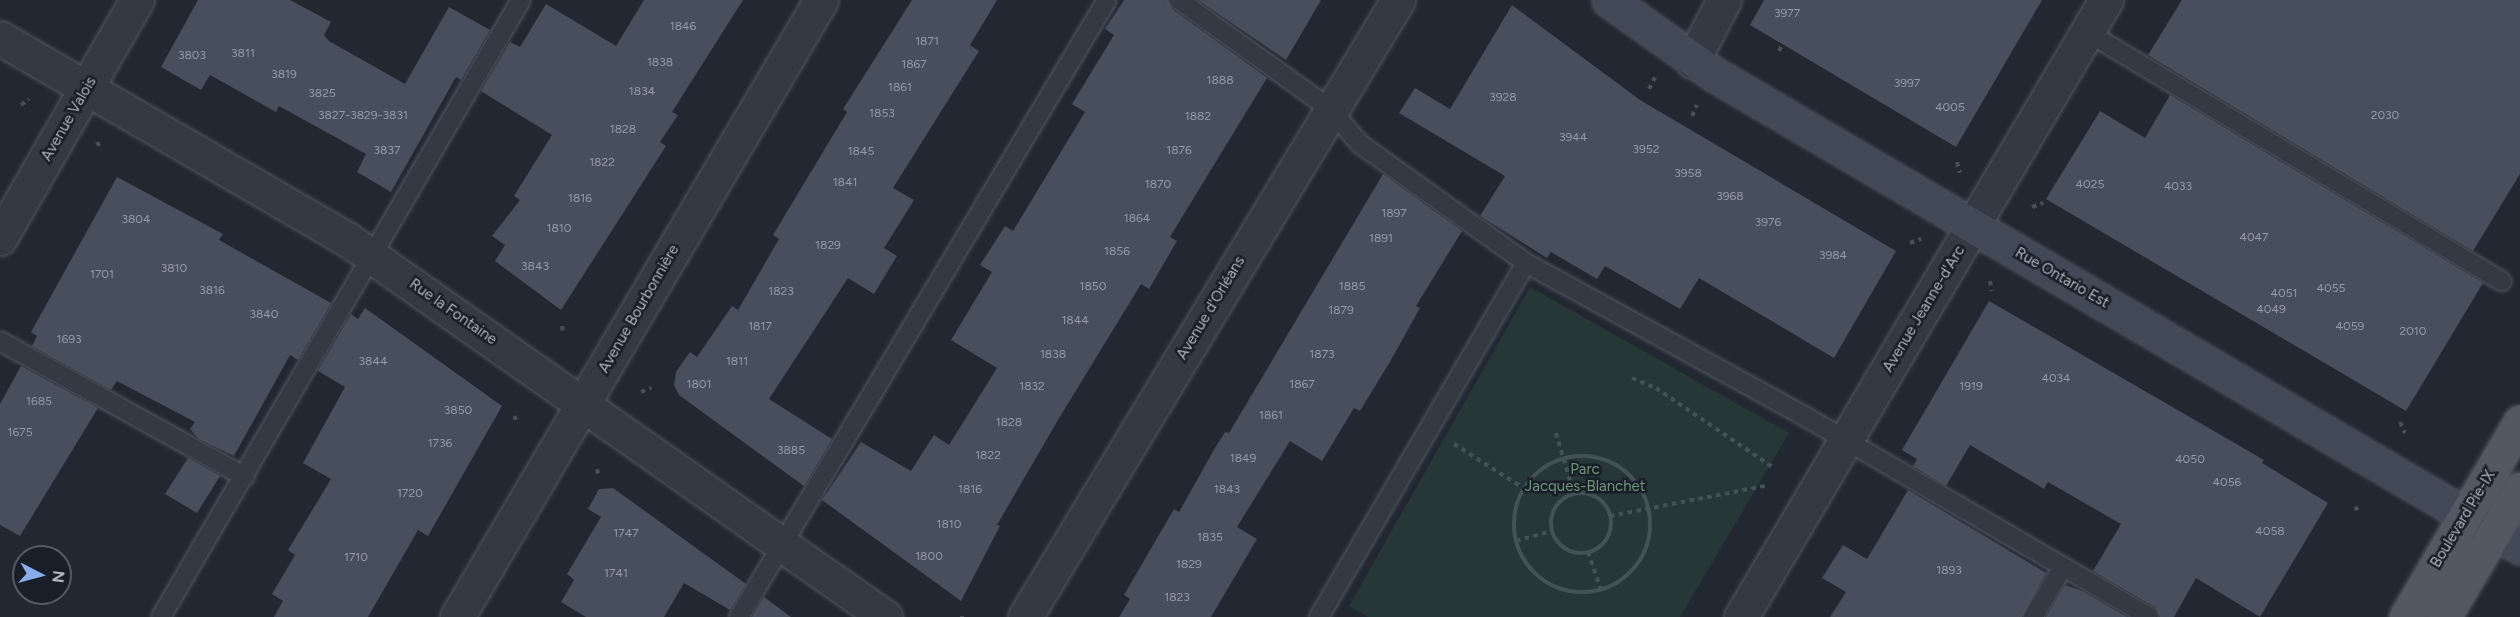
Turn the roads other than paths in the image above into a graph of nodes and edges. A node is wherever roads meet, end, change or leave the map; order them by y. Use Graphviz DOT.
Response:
graph roads {
  1 [pos="137,0"];
  2 [pos="521,0"];
  3 [pos="821,0"];
  4 [pos="1107,0"];
  5 [pos="1179,0"];
  6 [pos="1398,0"];
  7 [pos="1609,0"];
  8 [pos="1724,0"];
  9 [pos="2094,11"];
  10 [pos="0,38"];
  11 [pos="1692,61"];
  12 [pos="87,87"];
  13 [pos="1330,109"];
  14 [pos="1973,226"];
  15 [pos="0,238"];
  16 [pos="370,255"];
  17 [pos="1526,263"];
  18 [pos="2502,281"];
  19 [pos="0,341"];
  20 [pos="584,403"];
  21 [pos="2520,422"];
  22 [pos="1845,441"];
  23 [pos="245,477"];
  24 [pos="2520,489"];
  25 [pos="2464,515"];
  26 [pos="2507,539"];
  27 [pos="782,543"];
  28 [pos="2063,567"];
  29 [pos="161,617"];
  30 [pos="457,617"];
  31 [pos="739,617"];
  32 [pos="885,617"];
  33 [pos="1025,617"];
  34 [pos="1319,617"];
  35 [pos="1741,617"];
  36 [pos="2033,617"];
  37 [pos="2149,617"];
  38 [pos="2406,617"];
  39 [pos="2444,617"];
  1 -- 12 [label="street, Avenue Valois"];
  2 -- 16 [label="lane"];
  3 -- 20 [label="street, Avenue Bourbonnière"];
  4 -- 27 [label="lane"];
  5 -- 13 [label="lane"];
  6 -- 13 [label="street, Avenue d'Orléans"];
  7 -- 11 [label="main road, Rue Ontario Est"];
  8 -- 11 [label="street"];
  9 -- 14 [label="street, Avenue Jeanne-d'Arc"];
  9 -- 18 [label="lane"];
  10 -- 12 [label="street, Rue la Fontaine"];
  11 -- 14 [label="main road, Rue Ontario Est"];
  12 -- 15 [label="street, Avenue Valois"];
  12 -- 16 [label="street, Rue la Fontaine"];
  13 -- 17 [label="lane"];
  13 -- 33 [label="street, Avenue d'Orléans"];
  14 -- 22 [label="street, Avenue Jeanne-d'Arc"];
  14 -- 25 [label="main road, Rue Ontario Est"];
  16 -- 20 [label="street, Rue la Fontaine"];
  16 -- 23 [label="lane"];
  17 -- 22 [label="lane"];
  17 -- 34 [label="lane"];
  19 -- 23 [label="lane"];
  20 -- 27 [label="street, Rue la Fontaine"];
  20 -- 30 [label="street, Avenue Bourbonnière"];
  21 -- 25 [label="main road, Boulevard Pie-IX"];
  22 -- 28 [label="lane"];
  22 -- 35 [label="street, Avenue Jeanne-d'Arc"];
  23 -- 29 [label="lane"];
  24 -- 26 [label="main road"];
  25 -- 26 [label="main road, Rue Ontario Est"];
  25 -- 38 [label="main road, Boulevard Pie-IX"];
  26 -- 39 [label="main road"];
  27 -- 31 [label="lane"];
  27 -- 32 [label="street, Rue la Fontaine"];
  28 -- 36 [label="lane"];
  28 -- 37 [label="lane"];
}
